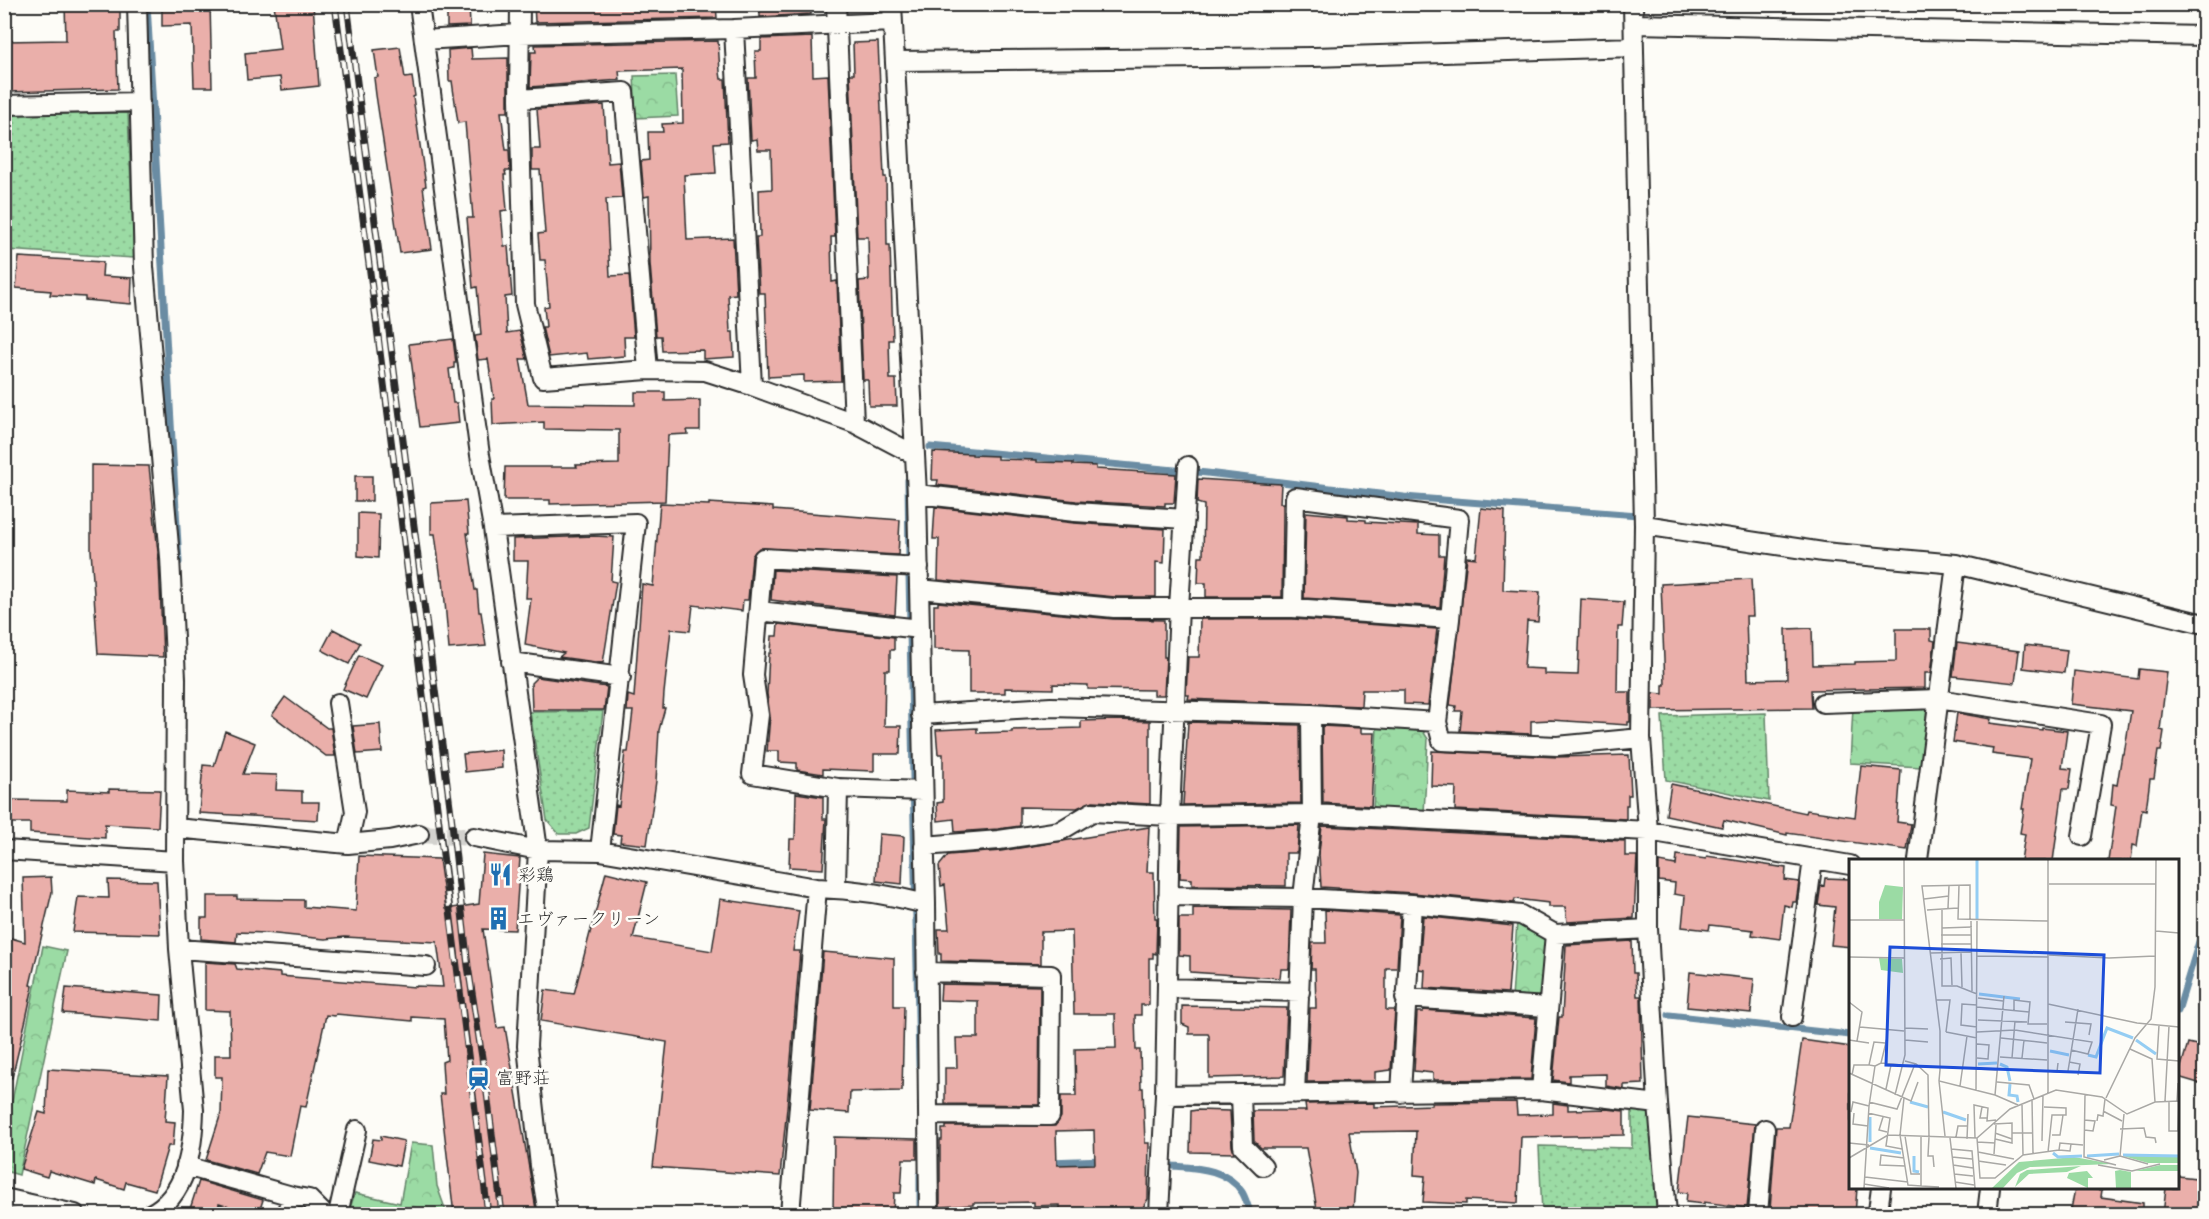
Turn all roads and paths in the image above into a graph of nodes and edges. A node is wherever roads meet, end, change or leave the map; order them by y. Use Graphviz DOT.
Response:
graph roads {
  1 [pos="137,4"];
  2 [pos="419,4"];
  3 [pos="520,4"];
  4 [pos="837,4"];
  5 [pos="1633,4"];
  6 [pos="892,13"];
  7 [pos="837,24"];
  8 [pos="1634,24"];
  9 [pos="734,29"];
  10 [pos="519,33"];
  11 [pos="2205,36"];
  12 [pos="424,40"];
  13 [pos="1633,47"];
  14 [pos="895,61"];
  15 [pos="519,99"];
  16 [pos="140,102"];
  17 [pos="4,105"];
  18 [pos="648,370"];
  19 [pos="752,386"];
  20 [pos="854,423"];
  21 [pos="915,455"];
  22 [pos="1188,470"];
  23 [pos="917,494"];
  24 [pos="1185,519"];
  25 [pos="1644,525"];
  26 [pos="493,528"];
  27 [pos="1956,564"];
  28 [pos="919,567"];
  29 [pos="919,589"];
  30 [pos="1179,607"];
  31 [pos="1293,608"];
  32 [pos="759,611"];
  33 [pos="1450,619"];
  34 [pos="2205,624"];
  35 [pos="920,629"];
  36 [pos="511,662"];
  37 [pos="621,677"];
  38 [pos="1938,699"];
  39 [pos="338,703"];
  40 [pos="1823,703"];
  41 [pos="1176,711"];
  42 [pos="1311,714"];
  43 [pos="921,715"];
  44 [pos="1437,722"];
  45 [pos="1641,738"];
  46 [pos="838,788"];
  47 [pos="923,791"];
  48 [pos="1312,814"];
  49 [pos="1170,816"];
  50 [pos="175,828"];
  51 [pos="1648,831"];
  52 [pos="419,834"];
  53 [pos="2082,836"];
  54 [pos="474,837"];
  55 [pos="348,844"];
  56 [pos="924,846"];
  57 [pos="4,850"];
  58 [pos="538,850"];
  59 [pos="600,851"];
  60 [pos="1813,859"];
  61 [pos="1918,859"];
  62 [pos="175,861"];
  63 [pos="1849,865"];
  64 [pos="817,888"];
  65 [pos="836,888"];
  66 [pos="1168,896"];
  67 [pos="1304,898"];
  68 [pos="926,904"];
  69 [pos="1412,904"];
  70 [pos="1648,929"];
  71 [pos="1555,934"];
  72 [pos="179,949"];
  73 [pos="426,966"];
  74 [pos="926,972"];
  75 [pos="1167,988"];
  76 [pos="1300,992"];
  77 [pos="1406,998"];
  78 [pos="1547,1007"];
  79 [pos="1792,1017"];
  80 [pos="1541,1090"];
  81 [pos="1401,1093"];
  82 [pos="1295,1094"];
  83 [pos="1165,1095"];
  84 [pos="1241,1095"];
  85 [pos="1658,1104"];
  86 [pos="928,1116"];
  87 [pos="1765,1129"];
  88 [pos="357,1130"];
  89 [pos="186,1166"];
  90 [pos="1263,1166"];
  91 [pos="1881,1189"];
  92 [pos="1990,1189"];
  93 [pos="292,1196"];
  94 [pos="4,1198"];
  95 [pos="1878,1211"];
  96 [pos="52,1212"];
  97 [pos="152,1214"];
  98 [pos="75,1215"];
  99 [pos="286,1215"];
  100 [pos="324,1215"];
  101 [pos="338,1215"];
  102 [pos="548,1215"];
  103 [pos="790,1215"];
  104 [pos="929,1215"];
  105 [pos="1159,1215"];
  106 [pos="1667,1215"];
  107 [pos="1758,1215"];
  108 [pos="1987,1215"];
  1 -- 16 [label="street"];
  2 -- 12 [label="street"];
  3 -- 10 [label="street"];
  4 -- 7 [label="street"];
  5 -- 8 [label="street"];
  6 -- 7 [label="street"];
  6 -- 14 [label="street"];
  7 -- 9 [label="street"];
  7 -- 20 [label="street"];
  8 -- 11 [label="street"];
  8 -- 13 [label="street"];
  9 -- 10 [label="street"];
  9 -- 19 [label="street"];
  10 -- 12 [label="street"];
  10 -- 15 [label="street"];
  12 -- 26 [label="street"];
  13 -- 14 [label="street"];
  13 -- 25 [label="street"];
  14 -- 21 [label="street"];
  15 -- 18 [label="street"];
  15 -- 18 [label="street"];
  16 -- 17 [label="street"];
  16 -- 50 [label="street"];
  18 -- 19 [label="street"];
  19 -- 20 [label="street"];
  20 -- 21 [label="street"];
  21 -- 23 [label="street"];
  22 -- 24 [label="street"];
  23 -- 24 [label="street"];
  23 -- 28 [label="street"];
  24 -- 30 [label="street"];
  25 -- 27 [label="street"];
  25 -- 45 [label="street"];
  26 -- 36 [label="street"];
  26 -- 37 [label="street"];
  27 -- 34 [label="street"];
  27 -- 38 [label="street"];
  28 -- 29 [label="street"];
  28 -- 32 [label="street"];
  29 -- 30 [label="street"];
  29 -- 35 [label="street"];
  30 -- 31 [label="street"];
  30 -- 41 [label="street"];
  31 -- 33 [label="street"];
  31 -- 33 [label="street"];
  32 -- 35 [label="street"];
  32 -- 46 [label="street"];
  33 -- 44 [label="street"];
  35 -- 43 [label="street"];
  36 -- 37 [label="street"];
  36 -- 58 [label="street"];
  37 -- 59 [label="street"];
  38 -- 40 [label="street"];
  38 -- 53 [label="street"];
  38 -- 61 [label="street"];
  39 -- 55 [label="street"];
  41 -- 42 [label="street"];
  41 -- 43 [label="street"];
  41 -- 49 [label="street"];
  42 -- 44 [label="street"];
  42 -- 48 [label="street"];
  43 -- 47 [label="street"];
  44 -- 45 [label="street"];
  45 -- 51 [label="street"];
  46 -- 47 [label="street"];
  46 -- 65 [label="street"];
  47 -- 56 [label="street"];
  48 -- 49 [label="street"];
  48 -- 51 [label="street"];
  48 -- 67 [label="street"];
  49 -- 56 [label="street"];
  49 -- 66 [label="street"];
  50 -- 55 [label="street"];
  50 -- 62 [label="street"];
  51 -- 60 [label="street"];
  51 -- 70 [label="street"];
  52 -- 55 [label="street"];
  54 -- 58 [label="street"];
  56 -- 68 [label="street"];
  57 -- 62 [label="street"];
  58 -- 59 [label="street"];
  58 -- 102 [label="street"];
  59 -- 64 [label="street"];
  60 -- 63 [label="street"];
  60 -- 79 [label="street"];
  62 -- 72 [label="street"];
  64 -- 65 [label="street"];
  64 -- 103 [label="street"];
  65 -- 68 [label="street"];
  66 -- 67 [label="street"];
  66 -- 75 [label="street"];
  67 -- 69 [label="street"];
  67 -- 76 [label="street"];
  68 -- 74 [label="street"];
  69 -- 71 [label="street"];
  69 -- 77 [label="street"];
  70 -- 71 [label="street"];
  70 -- 85 [label="street"];
  71 -- 78 [label="street"];
  72 -- 73 [label="street"];
  72 -- 89 [label="street"];
  74 -- 86 [label="street"];
  74 -- 86 [label="street"];
  75 -- 76 [label="street"];
  75 -- 83 [label="street"];
  76 -- 82 [label="street"];
  77 -- 78 [label="street"];
  77 -- 81 [label="street"];
  78 -- 80 [label="street"];
  80 -- 81 [label="street"];
  80 -- 85 [label="street"];
  81 -- 82 [label="street"];
  82 -- 84 [label="street"];
  83 -- 84 [label="street"];
  83 -- 105 [label="street"];
  84 -- 90 [label="street"];
  85 -- 106 [label="street"];
  86 -- 104 [label="street"];
  87 -- 107 [label="street"];
  88 -- 101 [label="street"];
  89 -- 93 [label="street"];
  89 -- 97 [label="street"];
  91 -- 95 [label="street"];
  92 -- 108 [label="street"];
  93 -- 99 [label="street"];
  93 -- 100 [label="street"];
  94 -- 96 [label="street"];
  96 -- 98 [label="street"];
}
